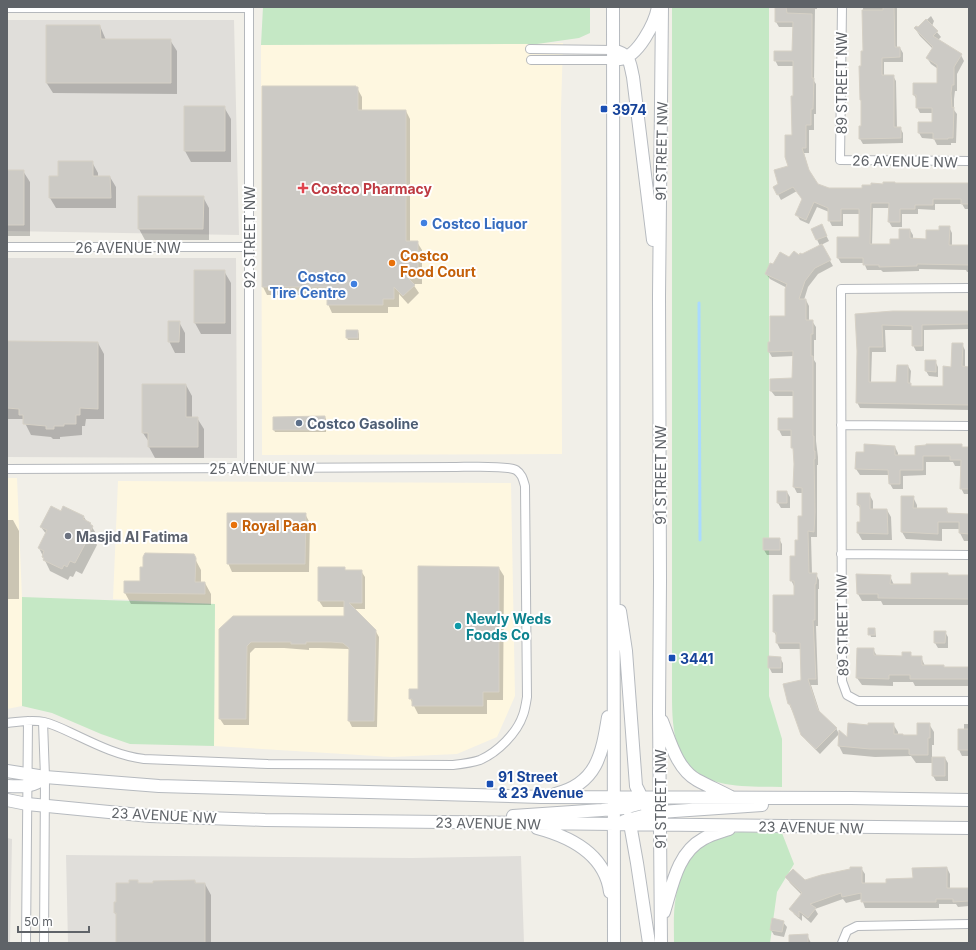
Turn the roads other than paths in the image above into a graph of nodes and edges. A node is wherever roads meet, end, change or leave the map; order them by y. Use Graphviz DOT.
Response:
graph roads {
  1 [pos="250,7"];
  2 [pos="614,7"];
  3 [pos="658,7"];
  4 [pos="662,7"];
  5 [pos="842,7"];
  6 [pos="7,8"];
  7 [pos="530,49"];
  8 [pos="613,55"];
  9 [pos="628,57"];
  10 [pos="531,60"];
  11 [pos="840,160"];
  12 [pos="969,161"];
  13 [pos="7,247"];
  14 [pos="249,247"];
  15 [pos="969,288"];
  16 [pos="659,297"];
  17 [pos="841,425"];
  18 [pos="969,426"];
  19 [pos="249,468"];
  20 [pos="7,469"];
  21 [pos="842,554"];
  22 [pos="969,555"];
  23 [pos="614,569"];
  24 [pos="614,672"];
  25 [pos="969,701"];
  26 [pos="659,712"];
  27 [pos="28,721"];
  28 [pos="43,722"];
  29 [pos="7,723"];
  30 [pos="7,771"];
  31 [pos="45,777"];
  32 [pos="7,786"];
  33 [pos="28,790"];
  34 [pos="540,797"];
  35 [pos="660,797"];
  36 [pos="732,798"];
  37 [pos="851,798"];
  38 [pos="7,800"];
  39 [pos="969,800"];
  40 [pos="44,801"];
  41 [pos="617,804"];
  42 [pos="651,810"];
  43 [pos="426,822"];
  44 [pos="630,822"];
  45 [pos="519,823"];
  46 [pos="614,825"];
  47 [pos="739,826"];
  48 [pos="969,828"];
  49 [pos="614,918"];
  50 [pos="661,921"];
  51 [pos="969,924"];
  52 [pos="26,943"];
  53 [pos="44,943"];
  54 [pos="614,943"];
  55 [pos="649,943"];
  56 [pos="661,943"];
  57 [pos="842,943"];
  1 -- 6 [label="street"];
  1 -- 14 [label="street, 92 STREET NW"];
  2 -- 8 [label="main road"];
  3 -- 9 [label="main road"];
  4 -- 16 [label="main road, 91 STREET NW"];
  5 -- 11 [label="street, 89 STREET NW"];
  7 -- 8 [label="street"];
  8 -- 9 [label="main road"];
  8 -- 10 [label="street"];
  8 -- 23 [label="main road"];
  9 -- 16 [label="main road"];
  11 -- 12 [label="street, 26 AVENUE NW"];
  13 -- 14 [label="street, 26 AVENUE NW"];
  14 -- 19 [label="street, 92 STREET NW"];
  15 -- 17 [label="street, 89 STREET NW"];
  16 -- 26 [label="main road, 91 STREET NW"];
  17 -- 18 [label="street"];
  17 -- 21 [label="street, 89 STREET NW"];
  19 -- 20 [label="street, 25 AVENUE NW"];
  19 -- 28 [label="street, 25 AVENUE NW"];
  21 -- 22 [label="street, 89 STREET NW"];
  21 -- 25 [label="street, 89 STREET NW"];
  23 -- 24 [label="main road"];
  23 -- 42 [label="main road, 91 STREET NW"];
  24 -- 34 [label="main road"];
  24 -- 41 [label="main road"];
  26 -- 35 [label="main road, 91 STREET NW"];
  26 -- 36 [label="main road"];
  27 -- 28 [label="street"];
  27 -- 29 [label="street"];
  27 -- 33 [label="street"];
  28 -- 31 [label="street"];
  30 -- 33 [label="main road, 23 AVENUE NW"];
  31 -- 33 [label="main road, 23 AVENUE NW"];
  31 -- 34 [label="main road, 23 AVENUE NW"];
  31 -- 40 [label="street"];
  32 -- 33 [label="main road"];
  33 -- 38 [label="main road, 23 AVENUE NW"];
  33 -- 40 [label="main road, 23 AVENUE NW"];
  33 -- 52 [label="street"];
  34 -- 41 [label="main road, 23 AVENUE NW"];
  35 -- 36 [label="main road, 23 AVENUE NW"];
  35 -- 42 [label="main road"];
  36 -- 37 [label="main road, 23 AVENUE NW"];
  37 -- 39 [label="main road, 23 AVENUE NW"];
  37 -- 42 [label="main road"];
  40 -- 43 [label="main road, 23 AVENUE NW"];
  40 -- 53 [label="street"];
  41 -- 42 [label="main road"];
  41 -- 43 [label="main road"];
  41 -- 44 [label="main road"];
  41 -- 46 [label="main road"];
  42 -- 44 [label="main road, 23 AVENUE NW"];
  42 -- 47 [label="main road, 23 AVENUE NW"];
  42 -- 50 [label="main road, 91 STREET NW"];
  43 -- 45 [label="main road, 23 AVENUE NW"];
  44 -- 46 [label="main road, 23 AVENUE NW"];
  44 -- 55 [label="main road"];
  45 -- 46 [label="main road, 23 AVENUE NW"];
  45 -- 49 [label="main road"];
  46 -- 49 [label="main road"];
  47 -- 48 [label="main road, 23 AVENUE NW"];
  47 -- 50 [label="main road"];
  49 -- 54 [label="main road"];
  50 -- 56 [label="main road, 91 STREET NW"];
  51 -- 57 [label="street"];
}
